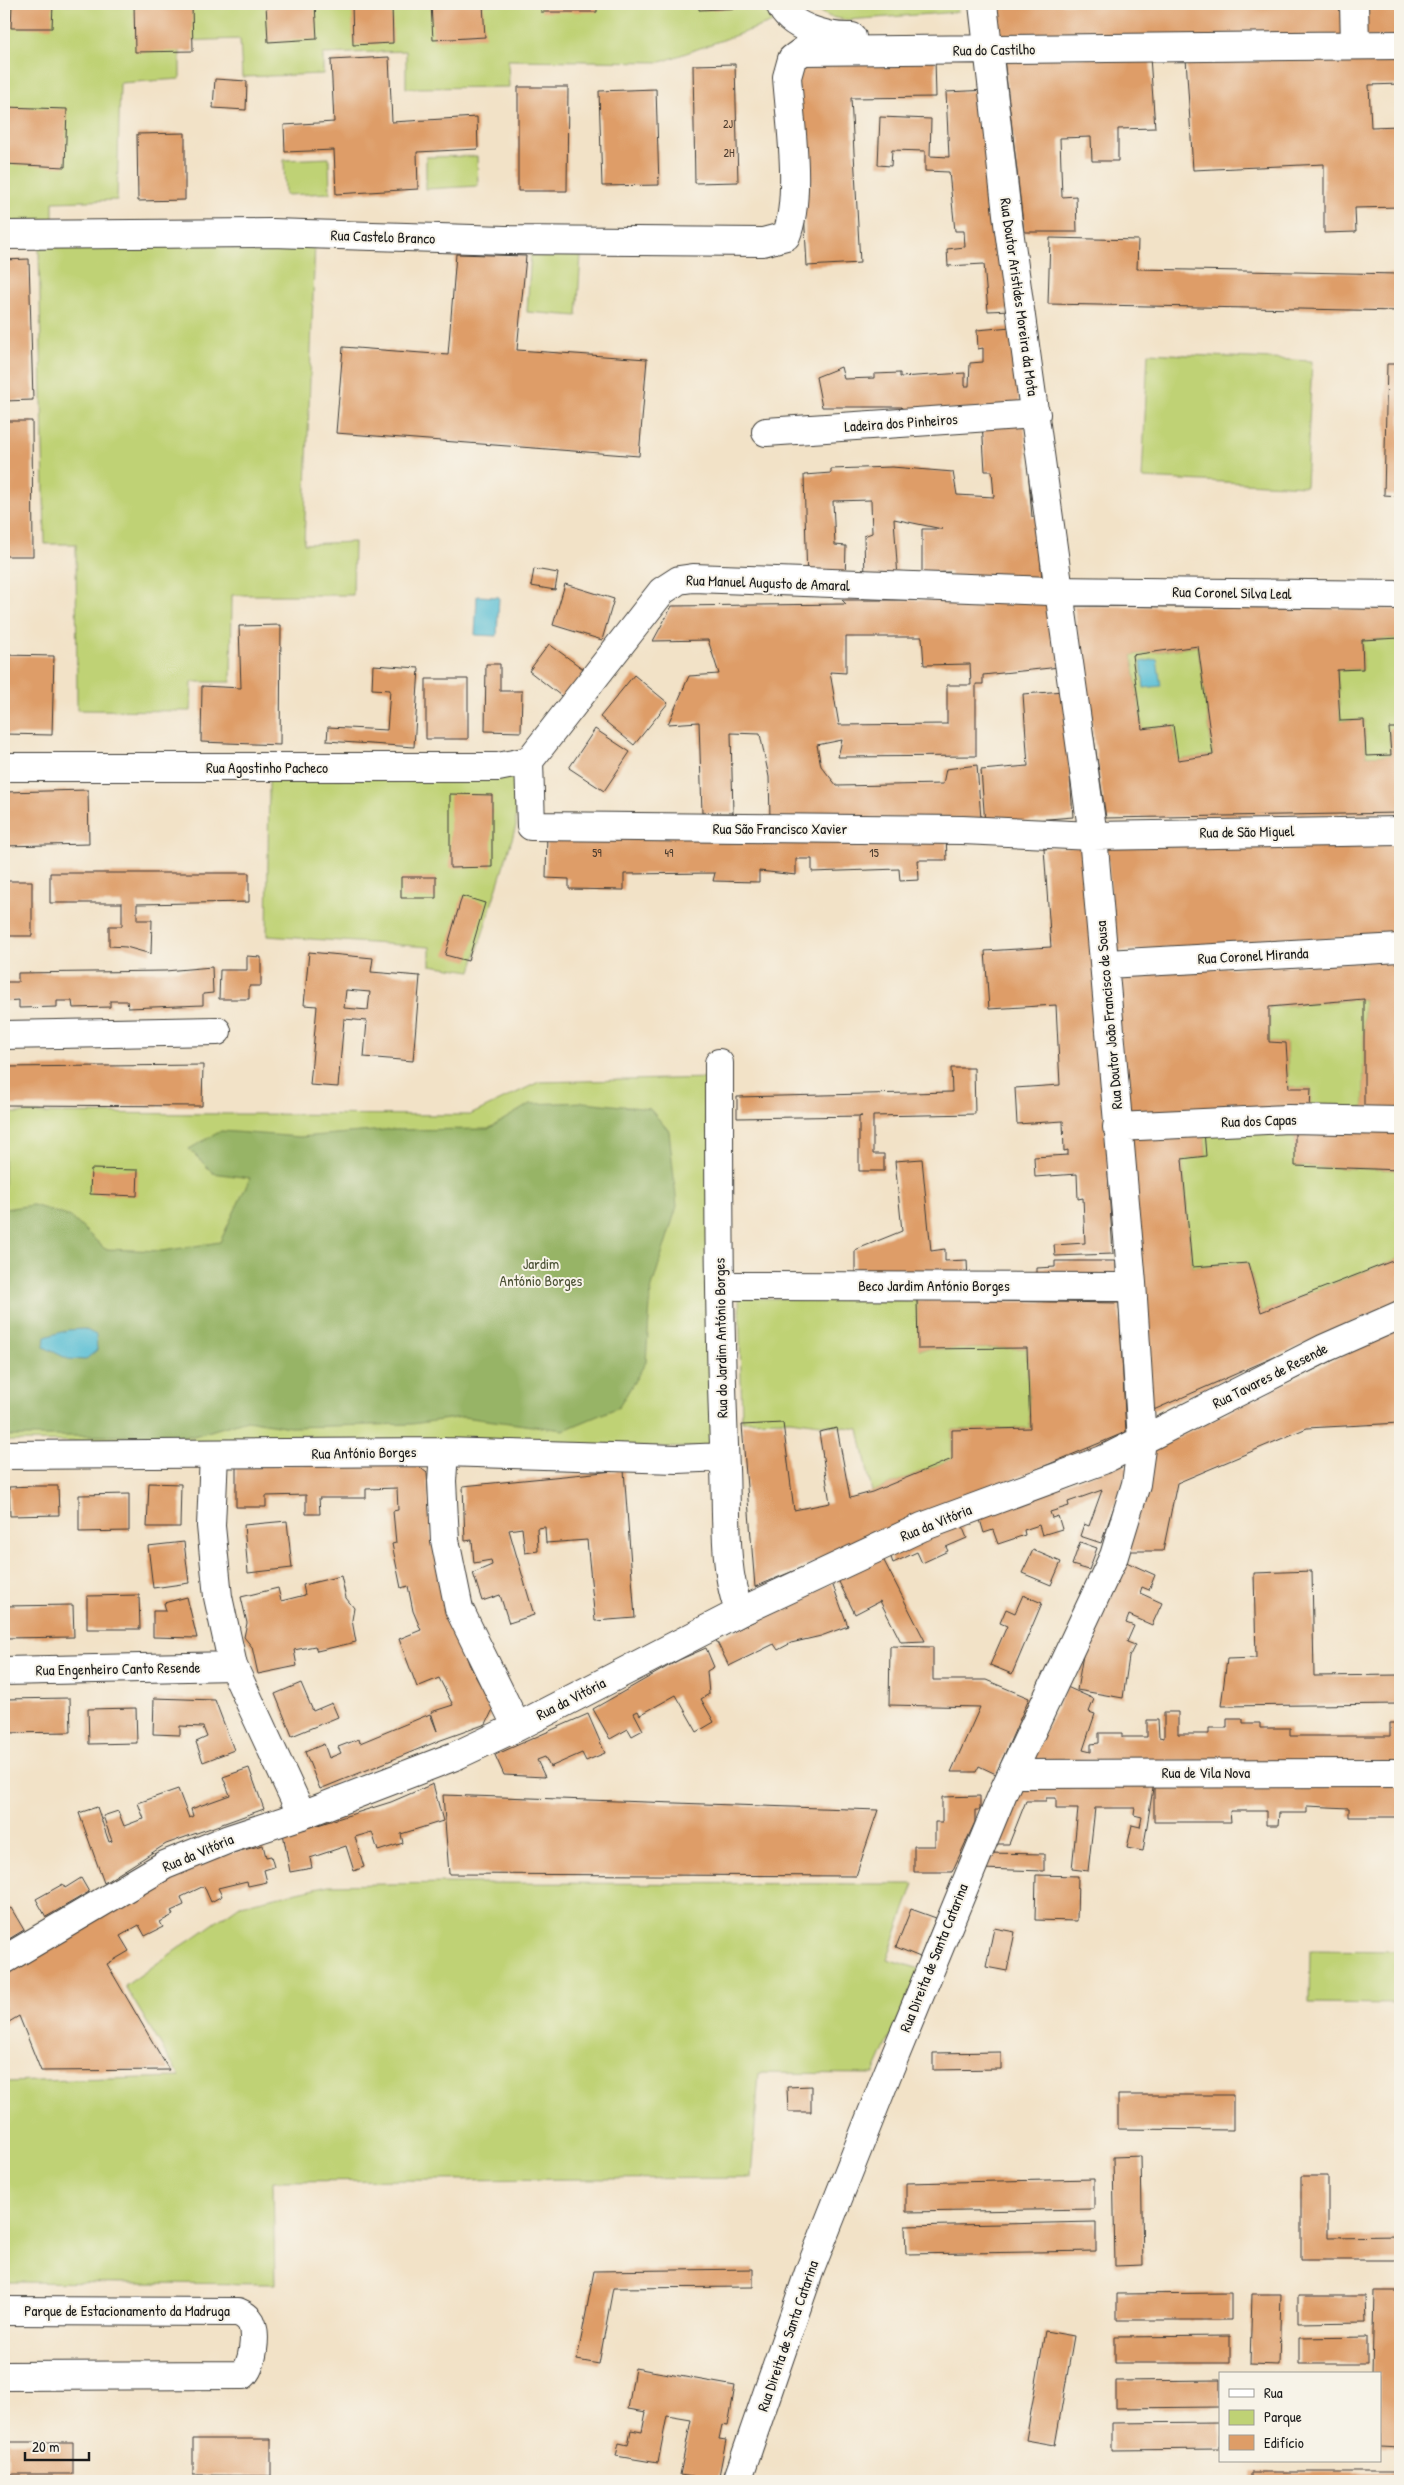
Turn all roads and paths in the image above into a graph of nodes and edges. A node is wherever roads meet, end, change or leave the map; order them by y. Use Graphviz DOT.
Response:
graph roads {
  1 [pos="780,4"];
  2 [pos="984,4"];
  3 [pos="1354,4"];
  4 [pos="989,43"];
  5 [pos="1355,45"];
  6 [pos="1400,45"];
  7 [pos="4,235"];
  8 [pos="763,242"];
  9 [pos="1036,414"];
  10 [pos="766,432"];
  11 [pos="1060,591"];
  12 [pos="1400,595"];
  13 [pos="529,762"];
  14 [pos="4,766"];
  15 [pos="1400,830"];
  16 [pos="1093,836"];
  17 [pos="1400,948"];
  18 [pos="1106,964"];
  19 [pos="217,1031"];
  20 [pos="4,1035"];
  21 [pos="719,1062"];
  22 [pos="1400,1121"];
  23 [pos="1117,1127"];
  24 [pos="1132,1283"];
  25 [pos="736,1286"];
  26 [pos="1400,1315"];
  27 [pos="1142,1441"];
  28 [pos="444,1452"];
  29 [pos="214,1454"];
  30 [pos="4,1455"];
  31 [pos="724,1457"];
  32 [pos="740,1612"];
  33 [pos="233,1666"];
  34 [pos="4,1671"];
  35 [pos="517,1727"];
  36 [pos="1400,1773"];
  37 [pos="1012,1774"];
  38 [pos="302,1815"];
  39 [pos="4,1960"];
  40 [pos="4,2310"];
  41 [pos="4,2376"];
  42 [pos="737,2481"];
  1 -- 4 [label="street"];
  2 -- 4 [label="street, Rua Doutor Aristides Moreira da Mota"];
  3 -- 5 [label="street"];
  4 -- 5 [label="street, Rua do Castilho"];
  4 -- 8 [label="street, Rua do Castilho"];
  4 -- 9 [label="street, Rua Doutor Aristides Moreira da Mota"];
  5 -- 6 [label="street, Rua do Castilho"];
  7 -- 8 [label="street, Rua Castelo Branco"];
  9 -- 10 [label="street, Ladeira dos Pinheiros"];
  9 -- 11 [label="street, Rua Doutor Aristides Moreira da Mota"];
  11 -- 12 [label="street, Rua Coronel Silva Leal"];
  11 -- 13 [label="street, Rua Manuel Augusto de Amaral"];
  11 -- 16 [label="street, Rua Doutor João Francisco de Sousa"];
  13 -- 14 [label="street, Rua Agostinho Pacheco"];
  13 -- 16 [label="street, Rua São Francisco Xavier"];
  15 -- 16 [label="street, Rua de São Miguel"];
  16 -- 18 [label="street, Rua Doutor João Francisco de Sousa"];
  17 -- 18 [label="street, Rua Coronel Miranda"];
  18 -- 23 [label="street, Rua Doutor João Francisco de Sousa"];
  19 -- 20 [label="street"];
  21 -- 31 [label="street, Rua do Jardim António Borges"];
  22 -- 23 [label="street, Rua dos Capas"];
  23 -- 24 [label="street, Rua Doutor João Francisco de Sousa"];
  24 -- 25 [label="street, Beco Jardim António Borges"];
  24 -- 27 [label="street, Rua Doutor João Francisco de Sousa"];
  26 -- 27 [label="street, Rua Tavares de Resende"];
  27 -- 32 [label="street, Rua da Vitória"];
  27 -- 37 [label="street, Rua Direita de Santa Catarina"];
  28 -- 29 [label="street, Rua António Borges"];
  28 -- 31 [label="street, Rua António Borges"];
  28 -- 35 [label="street"];
  29 -- 30 [label="street, Rua António Borges"];
  29 -- 33 [label="street"];
  31 -- 32 [label="street, Rua do Jardim António Borges"];
  32 -- 35 [label="street, Rua da Vitória"];
  33 -- 34 [label="street, Rua Engenheiro Canto Resende"];
  33 -- 38 [label="street"];
  35 -- 38 [label="street, Rua da Vitória"];
  36 -- 37 [label="street, Rua de Vila Nova"];
  37 -- 42 [label="street, Rua Direita de Santa Catarina"];
  38 -- 39 [label="street, Rua da Vitória"];
  40 -- 41 [label="street, Parque de Estacionamento da Madruga"];
}
